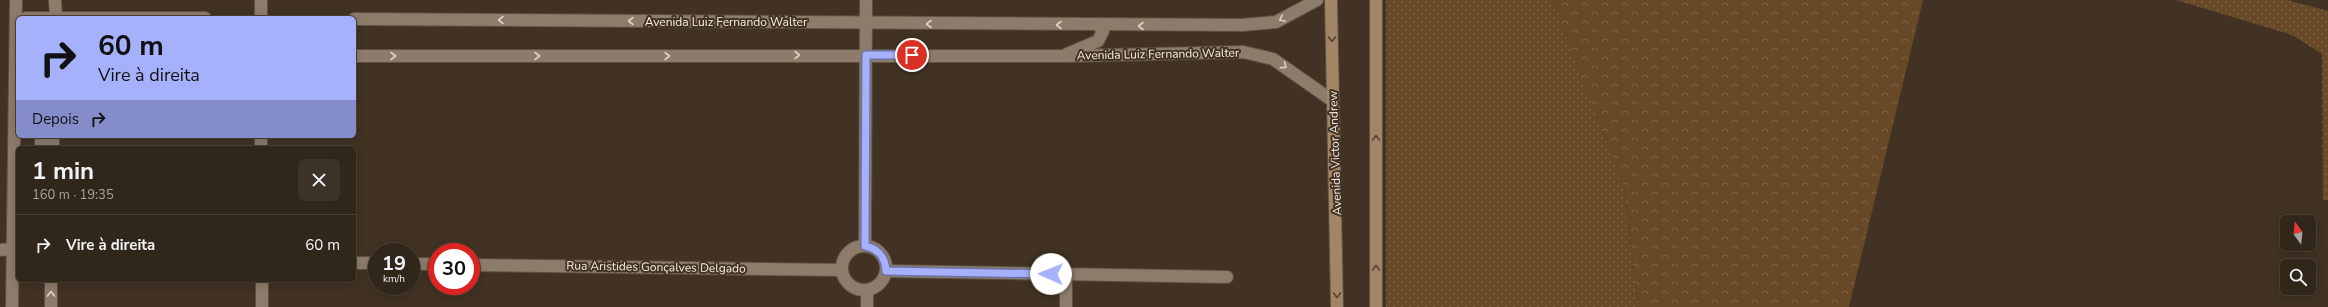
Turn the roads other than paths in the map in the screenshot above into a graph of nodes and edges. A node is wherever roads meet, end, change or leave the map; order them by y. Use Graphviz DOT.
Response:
graph roads {
  1 [pos="16,0"];
  2 [pos="55,0"];
  3 [pos="261,0"];
  4 [pos="866,0"];
  5 [pos="1317,0"];
  6 [pos="1331,0"];
  7 [pos="1376,0"];
  8 [pos="19,16"];
  9 [pos="56,16"];
  10 [pos="261,16"];
  11 [pos="356,19"];
  12 [pos="866,23"];
  13 [pos="1098,25"];
  14 [pos="866,55"];
  15 [pos="356,56"];
  16 [pos="1064,56"];
  17 [pos="16,101"];
  18 [pos="1333,101"];
  19 [pos="865,246"];
  20 [pos="0,250"];
  21 [pos="12,250"];
  22 [pos="356,263"];
  23 [pos="368,263"];
  24 [pos="480,264"];
  25 [pos="842,270"];
  26 [pos="886,271"];
  27 [pos="1066,274"];
  28 [pos="1227,277"];
  29 [pos="51,282"];
  30 [pos="262,282"];
  31 [pos="867,290"];
  32 [pos="12,307"];
  33 [pos="51,307"];
  34 [pos="262,307"];
  35 [pos="867,307"];
  36 [pos="1066,307"];
  37 [pos="1337,307"];
  38 [pos="1376,307"];
  1 -- 8 [label="street"];
  2 -- 9 [label="street"];
  3 -- 10 [label="street"];
  4 -- 12 [label="street"];
  5 -- 13 [label="street, Avenida Luiz Fernando Walter, one-way"];
  6 -- 18 [label="main road, Avenida Victor Andrew, one-way"];
  38 -- 7 [label="main road, one-way"];
  12 -- 11 [label="street, Avenida Luiz Fernando Walter, one-way"];
  13 -- 12 [label="street, Avenida Luiz Fernando Walter, one-way"];
  12 -- 14 [label="street"];
  13 -- 16 [label="street, Avenida Luiz Fernando Walter"];
  15 -- 14 [label="street, Avenida Luiz Fernando Walter, one-way"];
  14 -- 16 [label="street, Avenida Luiz Fernando Walter"];
  14 -- 19 [label="street"];
  16 -- 18 [label="street, Avenida Luiz Fernando Walter, one-way"];
  17 -- 21 [label="street"];
  18 -- 37 [label="main road, Avenida Victor Andrew, one-way"];
  19 -- 25 [label="street"];
  19 -- 26 [label="street"];
  20 -- 21 [label="street"];
  21 -- 32 [label="street"];
  22 -- 23 [label="street"];
  24 -- 25 [label="street, Rua Aristides Gonçalves Delgado"];
  25 -- 31 [label="street"];
  26 -- 27 [label="street"];
  26 -- 31 [label="street"];
  27 -- 28 [label="street"];
  27 -- 36 [label="street"];
  33 -- 29 [label="street, one-way"];
  30 -- 34 [label="street"];
  31 -- 35 [label="street"];
}
